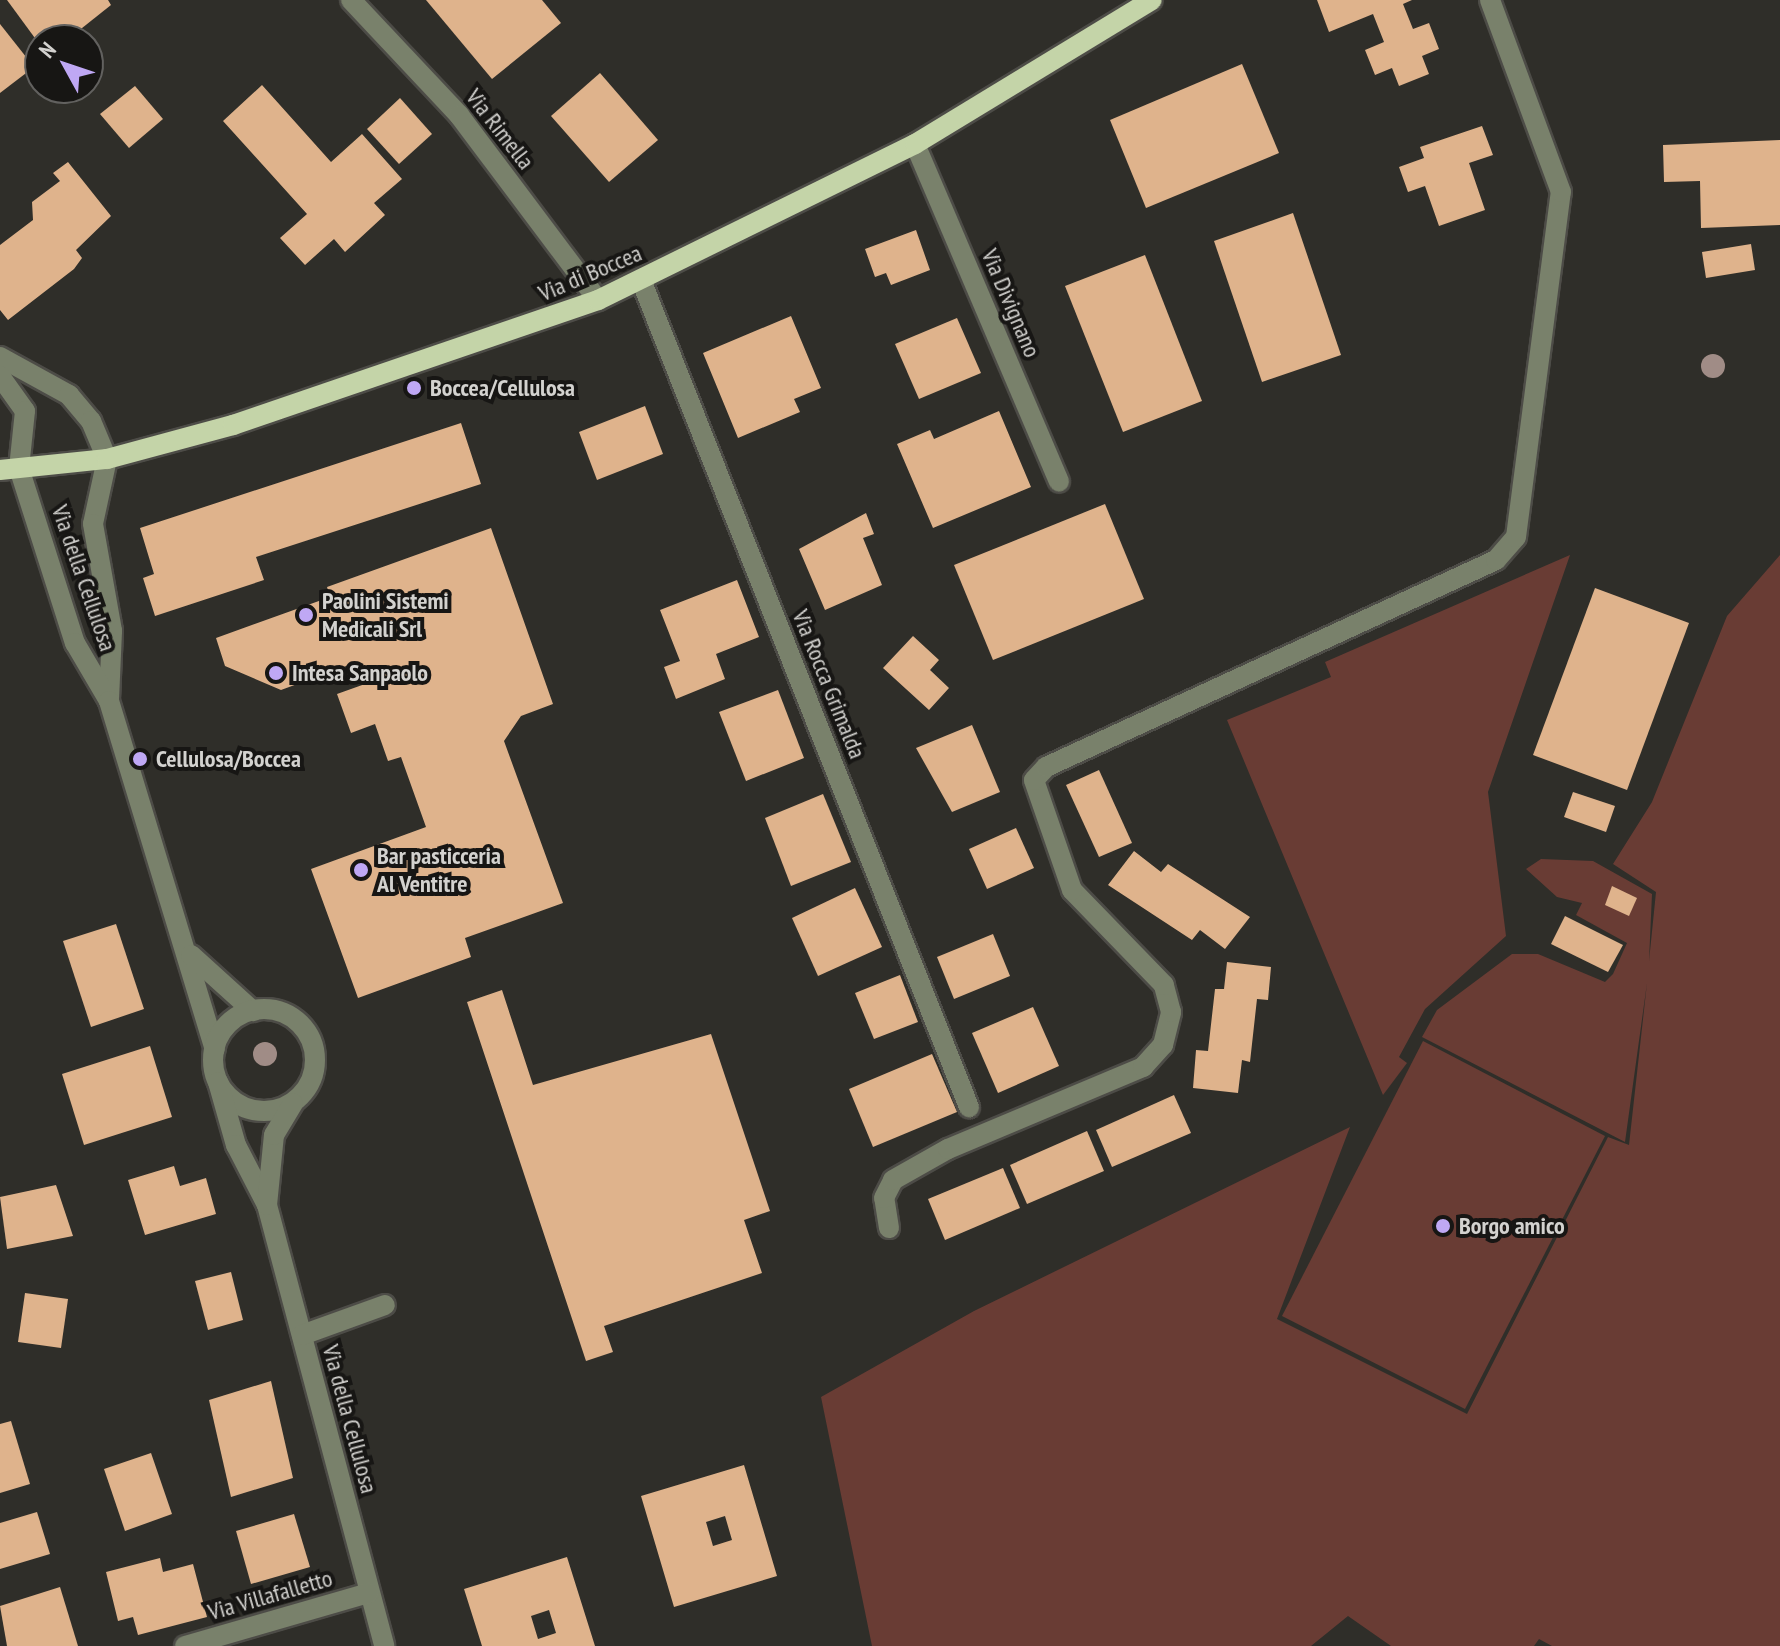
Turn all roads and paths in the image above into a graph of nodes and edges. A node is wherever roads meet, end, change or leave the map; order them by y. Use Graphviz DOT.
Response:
graph roads {
  1 [pos="351,0"];
  2 [pos="1152,0"];
  3 [pos="1490,0"];
  4 [pos="915,144"];
  5 [pos="641,280"];
  6 [pos="598,300"];
  7 [pos="0,357"];
  8 [pos="0,376"];
  9 [pos="107,459"];
  10 [pos="10,469"];
  11 [pos="1059,482"];
  12 [pos="109,701"];
  13 [pos="183,946"];
  14 [pos="253,1011"];
  15 [pos="215,1049"];
  16 [pos="218,1082"];
  17 [pos="293,1103"];
  18 [pos="969,1107"];
  19 [pos="267,1205"];
  20 [pos="889,1228"];
  21 [pos="385,1305"];
  22 [pos="302,1335"];
  23 [pos="369,1593"];
  24 [pos="185,1646"];
  25 [pos="384,1646"];
  1 -- 6 [label="street, Via Rimella"];
  2 -- 4 [label="main road, Via di Boccea"];
  3 -- 20 [label="street"];
  4 -- 5 [label="main road, Via di Boccea"];
  4 -- 11 [label="street, Via Divignano"];
  5 -- 6 [label="main road, Via di Boccea"];
  5 -- 18 [label="street, Via Rocca Grimalda"];
  6 -- 9 [label="main road, Via di Boccea"];
  7 -- 9 [label="street"];
  8 -- 10 [label="street"];
  9 -- 10 [label="main road, Via di Boccea"];
  9 -- 12 [label="street, Via della Cellulosa"];
  10 -- 12 [label="street, Via della Cellulosa"];
  12 -- 13 [label="street, Via della Cellulosa"];
  13 -- 14 [label="street, Via della Cellulosa"];
  13 -- 15 [label="street, Via della Cellulosa"];
  14 -- 15 [label="street"];
  14 -- 17 [label="street"];
  15 -- 16 [label="street"];
  16 -- 17 [label="street"];
  16 -- 19 [label="street, Via della Cellulosa"];
  17 -- 19 [label="street, Via della Cellulosa"];
  19 -- 22 [label="street, Via della Cellulosa"];
  21 -- 22 [label="street"];
  22 -- 23 [label="street, Via della Cellulosa"];
  23 -- 24 [label="street, Via Villafalletto"];
  23 -- 25 [label="street, Via della Cellulosa"];
}
